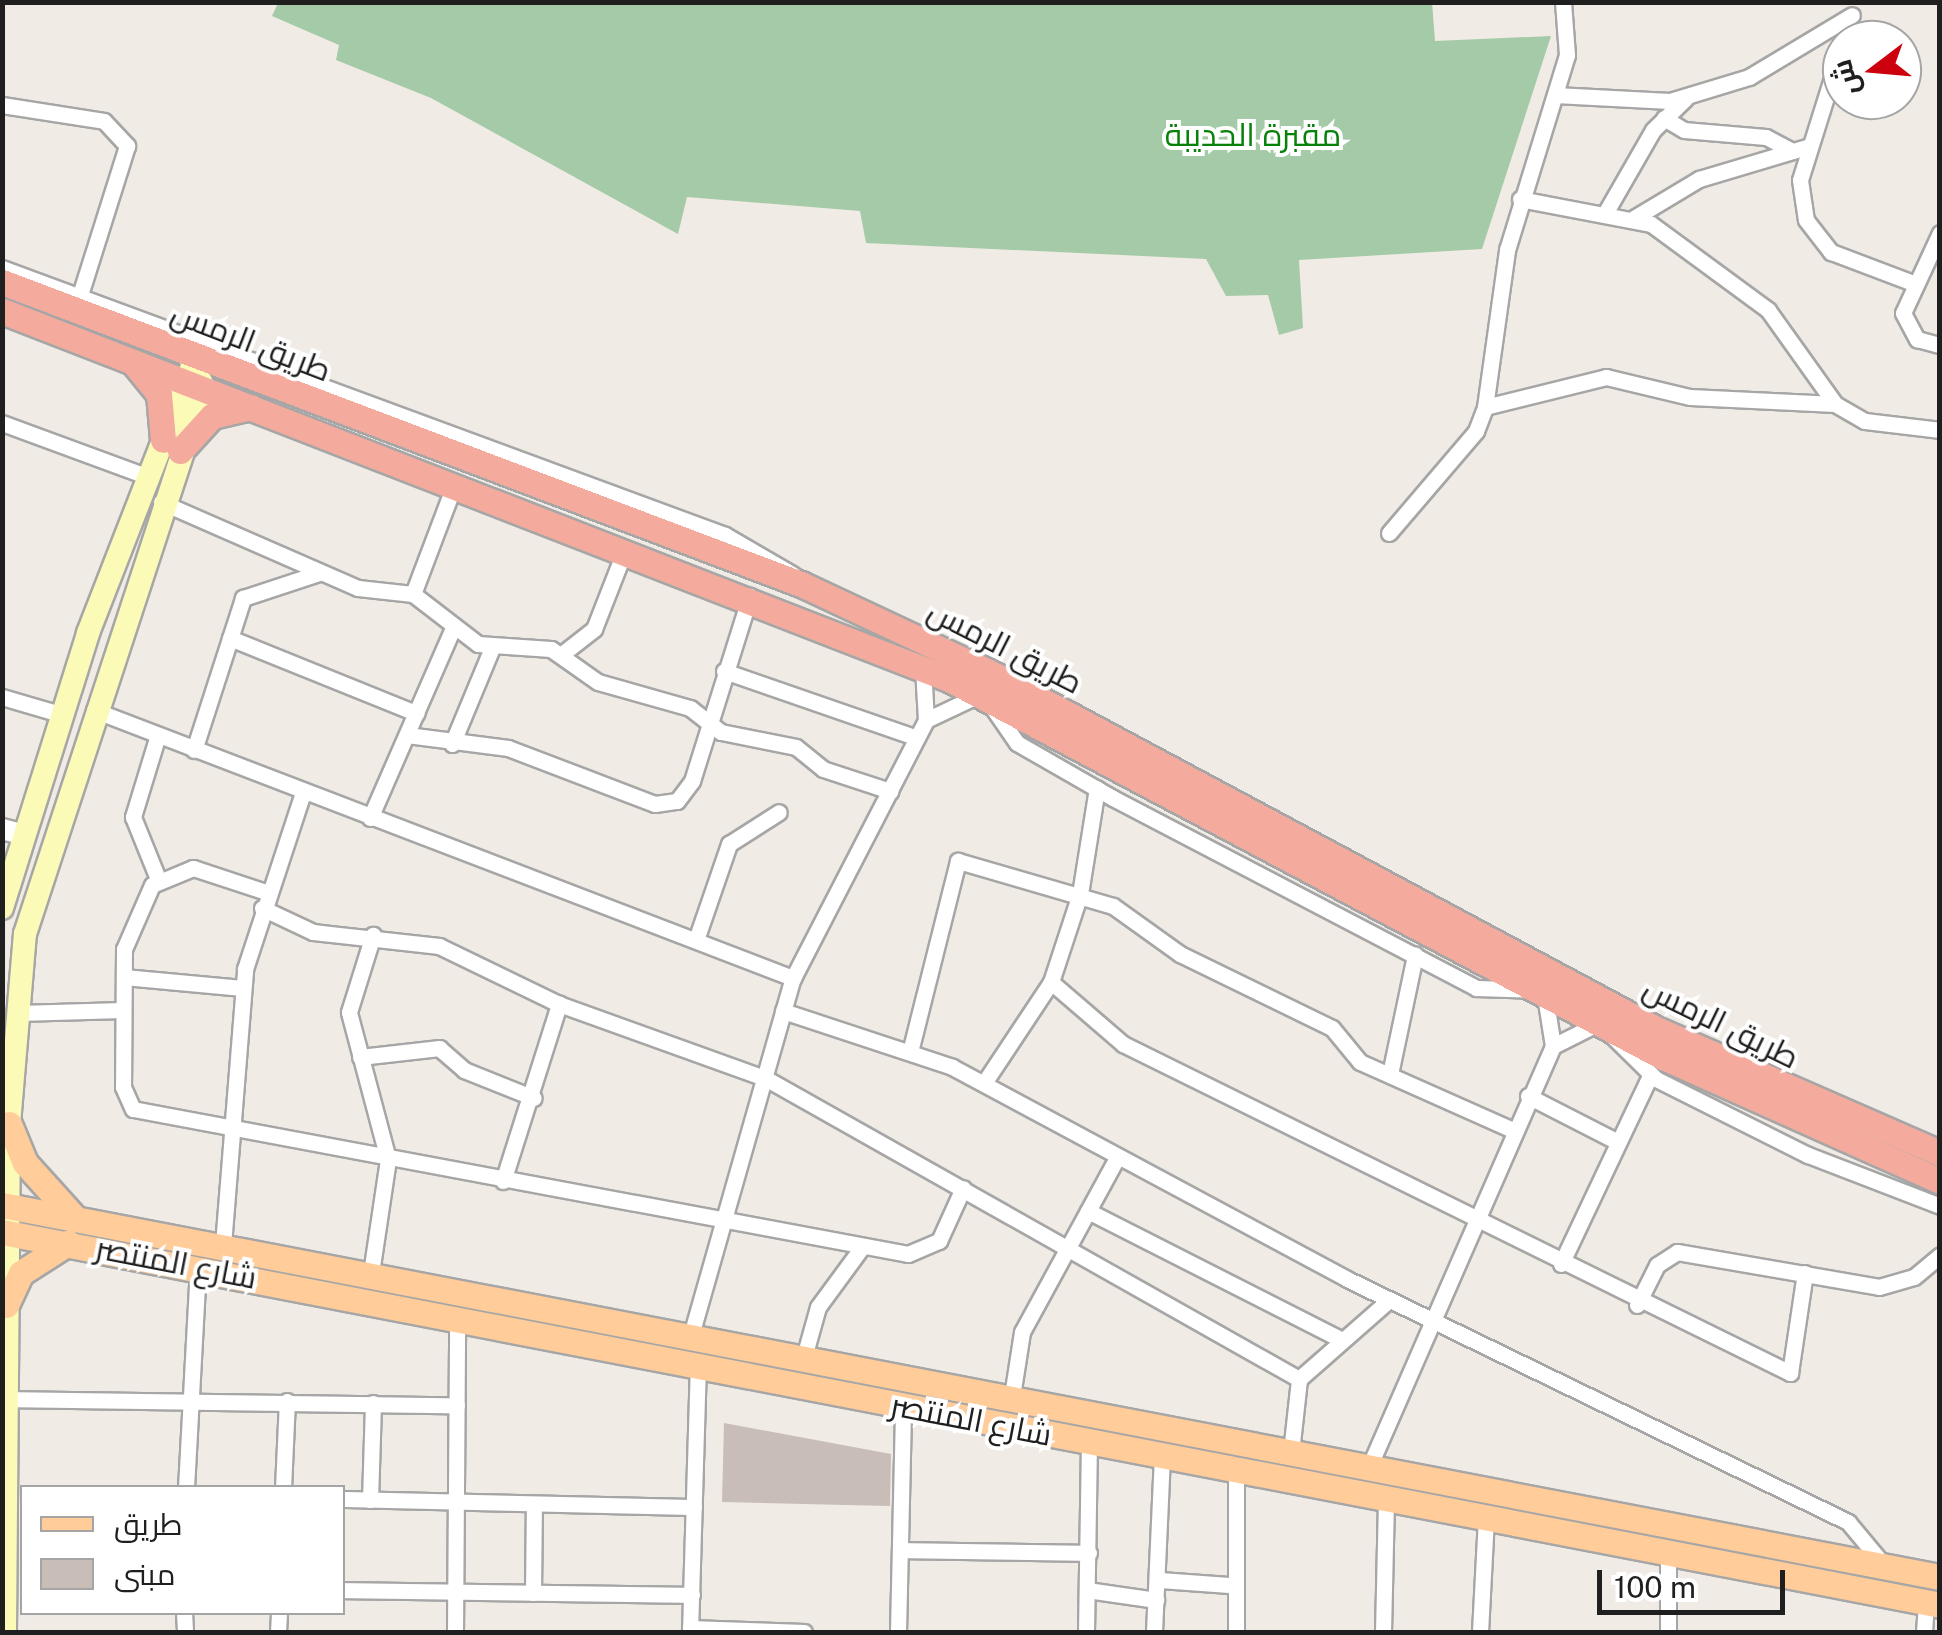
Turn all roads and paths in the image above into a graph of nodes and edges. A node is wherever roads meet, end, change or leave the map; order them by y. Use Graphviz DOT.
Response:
graph roads {
  1 [pos="1563,2"];
  2 [pos="1854,9"];
  3 [pos="1555,95"];
  4 [pos="1688,96"];
  5 [pos="2,104"];
  6 [pos="1822,109"];
  7 [pos="1664,118"];
  8 [pos="1810,146"];
  9 [pos="1792,151"];
  10 [pos="1520,200"];
  11 [pos="1607,210"];
  12 [pos="1634,218"];
  13 [pos="1940,234"];
  14 [pos="2,268"];
  15 [pos="2,282"];
  16 [pos="1913,284"];
  17 [pos="81,292"];
  18 [pos="2,311"];
  19 [pos="1940,345"];
  20 [pos="129,358"];
  21 [pos="196,369"];
  22 [pos="1836,404"];
  23 [pos="252,406"];
  24 [pos="1486,407"];
  25 [pos="2,423"];
  26 [pos="1940,430"];
  27 [pos="172,446"];
  28 [pos="148,477"];
  29 [pos="453,488"];
  30 [pos="161,502"];
  31 [pos="1389,533"];
  32 [pos="625,550"];
  33 [pos="320,573"];
  34 [pos="801,584"];
  35 [pos="413,594"];
  36 [pos="750,596"];
  37 [pos="453,628"];
  38 [pos="88,633"];
  39 [pos="230,638"];
  40 [pos="492,648"];
  41 [pos="562,654"];
  42 [pos="923,668"];
  43 [pos="724,671"];
  44 [pos="2,697"];
  45 [pos="983,698"];
  46 [pos="94,710"];
  47 [pos="416,713"];
  48 [pos="63,715"];
  49 [pos="926,720"];
  50 [pos="708,723"];
  51 [pos="407,735"];
  52 [pos="158,736"];
  53 [pos="917,738"];
  54 [pos="452,744"];
  55 [pos="194,750"];
  56 [pos="1096,788"];
  57 [pos="890,791"];
  58 [pos="303,793"];
  59 [pos="778,812"];
  60 [pos="370,818"];
  61 [pos="14,832"];
  62 [pos="158,879"];
  63 [pos="1080,894"];
  64 [pos="264,900"];
  65 [pos="2,908"];
  66 [pos="373,935"];
  67 [pos="696,940"];
  68 [pos="1415,955"];
  69 [pos="124,977"];
  70 [pos="793,978"];
  71 [pos="1051,982"];
  72 [pos="242,988"];
  73 [pos="1539,990"];
  74 [pos="559,1004"];
  75 [pos="123,1010"];
  76 [pos="783,1011"];
  77 [pos="18,1013"];
  78 [pos="1599,1023"];
  79 [pos="1553,1046"];
  80 [pos="910,1048"];
  81 [pos="360,1057"];
  82 [pos="1390,1074"];
  83 [pos="1650,1076"];
  84 [pos="764,1078"];
  85 [pos="984,1084"];
  86 [pos="1528,1096"];
  87 [pos="534,1098"];
  88 [pos="9,1124"];
  89 [pos="228,1130"];
  90 [pos="1513,1130"];
  91 [pos="1618,1142"];
  92 [pos="1940,1153"];
  93 [pos="1118,1156"];
  94 [pos="388,1159"];
  95 [pos="504,1181"];
  96 [pos="1940,1181"];
  97 [pos="963,1188"];
  98 [pos="6,1205"];
  99 [pos="1940,1206"];
  100 [pos="1088,1211"];
  101 [pos="72,1215"];
  102 [pos="1474,1217"];
  103 [pos="720,1223"];
  104 [pos="5,1232"];
  105 [pos="68,1243"];
  106 [pos="222,1244"];
  107 [pos="862,1246"];
  108 [pos="1065,1254"];
  109 [pos="1940,1255"];
  110 [pos="1561,1264"];
  111 [pos="198,1268"];
  112 [pos="371,1273"];
  113 [pos="1806,1273"];
  114 [pos="1389,1300"];
  115 [pos="6,1305"];
  116 [pos="1637,1305"];
  117 [pos="458,1318"];
  118 [pos="1429,1320"];
  119 [pos="691,1335"];
  120 [pos="1342,1340"];
  121 [pos="804,1356"];
  122 [pos="698,1365"];
  123 [pos="1300,1378"];
  124 [pos="1012,1396"];
  125 [pos="191,1398"];
  126 [pos="6,1399"];
  127 [pos="288,1401"];
  128 [pos="373,1403"];
  129 [pos="457,1405"];
  130 [pos="904,1407"];
  131 [pos="1089,1443"];
  132 [pos="1291,1452"];
  133 [pos="1162,1456"];
  134 [pos="1369,1468"];
  135 [pos="1236,1470"];
  136 [pos="186,1485"];
  137 [pos="283,1485"];
  138 [pos="15,1492"];
  139 [pos="345,1499"];
  140 [pos="1386,1499"];
  141 [pos="370,1500"];
  142 [pos="456,1502"];
  143 [pos="534,1504"];
  144 [pos="694,1507"];
  145 [pos="1486,1519"];
  146 [pos="902,1550"];
  147 [pos="1088,1553"];
  148 [pos="1668,1554"];
  149 [pos="1884,1565"];
  150 [pos="1940,1577"];
  151 [pos="1160,1580"];
  152 [pos="14,1585"];
  153 [pos="1229,1585"];
  154 [pos="345,1590"];
  155 [pos="1087,1590"];
  156 [pos="455,1591"];
  157 [pos="533,1592"];
  158 [pos="692,1595"];
  159 [pos="1156,1600"];
  160 [pos="1933,1604"];
  161 [pos="690,1630"];
  162 [pos="5,1632"];
  163 [pos="455,1632"];
  164 [pos="804,1632"];
  165 [pos="898,1632"];
  166 [pos="1086,1632"];
  167 [pos="1154,1632"];
  168 [pos="1236,1632"];
  169 [pos="1383,1632"];
  170 [pos="1480,1632"];
  171 [pos="1668,1632"];
  172 [pos="1924,1632"];
  1 -- 3 [label="street"];
  2 -- 4 [label="street"];
  3 -- 4 [label="street"];
  3 -- 10 [label="street"];
  4 -- 7 [label="street"];
  5 -- 17 [label="street"];
  6 -- 8 [label="street"];
  7 -- 9 [label="street"];
  7 -- 11 [label="street"];
  8 -- 9 [label="street"];
  8 -- 16 [label="street"];
  9 -- 12 [label="street"];
  10 -- 11 [label="street"];
  10 -- 24 [label="street"];
  11 -- 12 [label="street"];
  12 -- 22 [label="street"];
  13 -- 16 [label="street"];
  14 -- 17 [label="street"];
  15 -- 21 [label="highway, طريق الرمس"];
  16 -- 19 [label="street"];
  17 -- 34 [label="street"];
  18 -- 20 [label="highway, طريق الرمس"];
  20 -- 21 [label="highway, طريق الرمس"];
  20 -- 27 [label="highway"];
  21 -- 23 [label="highway, طريق الرمس"];
  21 -- 27 [label="main road"];
  21 -- 34 [label="highway, طريق الرمس"];
  22 -- 24 [label="street"];
  22 -- 26 [label="street"];
  23 -- 27 [label="highway"];
  23 -- 29 [label="highway, طريق الرمس"];
  24 -- 31 [label="street"];
  25 -- 28 [label="street"];
  27 -- 28 [label="main road"];
  27 -- 30 [label="main road"];
  28 -- 38 [label="main road"];
  29 -- 32 [label="highway, طريق الرمس"];
  29 -- 35 [label="street"];
  30 -- 33 [label="street"];
  30 -- 46 [label="main road"];
  32 -- 36 [label="highway, طريق الرمس"];
  32 -- 41 [label="street"];
  33 -- 35 [label="street"];
  33 -- 39 [label="street"];
  34 -- 92 [label="highway, طريق الرمس"];
  35 -- 37 [label="street"];
  36 -- 42 [label="highway, طريق الرمس"];
  36 -- 43 [label="street"];
  37 -- 40 [label="street"];
  37 -- 47 [label="street"];
  38 -- 46 [label="main road"];
  38 -- 48 [label="main road"];
  39 -- 47 [label="street"];
  39 -- 55 [label="street"];
  40 -- 41 [label="street"];
  40 -- 54 [label="street"];
  41 -- 50 [label="street"];
  42 -- 45 [label="highway, طريق الرمس"];
  42 -- 49 [label="street"];
  43 -- 50 [label="street"];
  43 -- 53 [label="street"];
  44 -- 48 [label="street"];
  45 -- 49 [label="street"];
  45 -- 56 [label="street"];
  45 -- 73 [label="highway, طريق الرمس"];
  46 -- 52 [label="street"];
  46 -- 77 [label="main road"];
  47 -- 51 [label="street"];
  48 -- 61 [label="main road"];
  49 -- 53 [label="street"];
  50 -- 54 [label="street"];
  50 -- 57 [label="street"];
  51 -- 54 [label="street"];
  51 -- 60 [label="street"];
  52 -- 55 [label="street"];
  52 -- 62 [label="street"];
  53 -- 57 [label="street"];
  55 -- 58 [label="street"];
  56 -- 63 [label="street"];
  56 -- 68 [label="street"];
  57 -- 70 [label="street"];
  58 -- 60 [label="street"];
  58 -- 64 [label="street"];
  59 -- 67 [label="street"];
  60 -- 67 [label="street"];
  61 -- 65 [label="main road"];
  62 -- 64 [label="street"];
  62 -- 69 [label="street"];
  63 -- 71 [label="street"];
  63 -- 80 [label="street"];
  63 -- 82 [label="street"];
  64 -- 66 [label="street"];
  64 -- 72 [label="street"];
  66 -- 74 [label="street"];
  66 -- 81 [label="street"];
  67 -- 70 [label="street"];
  68 -- 73 [label="street"];
  68 -- 82 [label="street"];
  69 -- 72 [label="street"];
  69 -- 75 [label="street"];
  70 -- 76 [label="street"];
  71 -- 85 [label="street"];
  71 -- 102 [label="street"];
  72 -- 89 [label="street"];
  73 -- 78 [label="highway, طريق الرمس"];
  73 -- 79 [label="street"];
  74 -- 84 [label="street"];
  74 -- 87 [label="street"];
  75 -- 77 [label="street"];
  75 -- 89 [label="street"];
  76 -- 80 [label="street"];
  76 -- 84 [label="street"];
  77 -- 88 [label="main road"];
  78 -- 79 [label="street"];
  78 -- 83 [label="street"];
  78 -- 96 [label="highway, طريق الرمس"];
  79 -- 86 [label="street"];
  80 -- 85 [label="street"];
  81 -- 87 [label="street"];
  81 -- 94 [label="street"];
  82 -- 90 [label="street"];
  83 -- 91 [label="street"];
  83 -- 99 [label="street"];
  84 -- 97 [label="street"];
  84 -- 103 [label="street"];
  85 -- 93 [label="street"];
  86 -- 90 [label="street"];
  86 -- 91 [label="street"];
  87 -- 95 [label="street"];
  88 -- 98 [label="main road"];
  88 -- 101 [label="main road"];
  89 -- 94 [label="street"];
  89 -- 106 [label="street"];
  90 -- 102 [label="street"];
  91 -- 110 [label="street"];
  93 -- 100 [label="street"];
  93 -- 114 [label="street"];
  94 -- 95 [label="street"];
  94 -- 112 [label="street"];
  95 -- 103 [label="street"];
  97 -- 107 [label="street"];
  97 -- 108 [label="street"];
  98 -- 101 [label="main road, شارع المنتصر"];
  98 -- 104 [label="main road"];
  100 -- 108 [label="street"];
  100 -- 120 [label="street"];
  101 -- 106 [label="main road, شارع المنتصر"];
  102 -- 110 [label="street"];
  102 -- 118 [label="street"];
  103 -- 107 [label="street"];
  103 -- 119 [label="street"];
  104 -- 105 [label="main road, شارع المنتصر"];
  104 -- 115 [label="main road"];
  105 -- 111 [label="main road, شارع المنتصر"];
  105 -- 115 [label="main road"];
  106 -- 112 [label="main road, شارع المنتصر"];
  107 -- 121 [label="street"];
  108 -- 123 [label="street"];
  108 -- 124 [label="street"];
  109 -- 113 [label="street"];
  110 -- 116 [label="street"];
  111 -- 117 [label="main road, شارع المنتصر"];
  111 -- 125 [label="street"];
  112 -- 119 [label="main road, شارع المنتصر"];
  113 -- 116 [label="street"];
  113 -- 116 [label="street"];
  114 -- 118 [label="street"];
  114 -- 120 [label="street"];
  115 -- 126 [label="main road"];
  117 -- 122 [label="main road, شارع المنتصر"];
  117 -- 129 [label="street"];
  118 -- 134 [label="street"];
  118 -- 149 [label="street"];
  119 -- 121 [label="main road, شارع المنتصر"];
  120 -- 123 [label="street"];
  121 -- 124 [label="main road, شارع المنتصر"];
  122 -- 130 [label="main road, شارع المنتصر"];
  122 -- 144 [label="street"];
  123 -- 132 [label="street"];
  124 -- 132 [label="main road, شارع المنتصر"];
  125 -- 126 [label="street"];
  125 -- 127 [label="street"];
  125 -- 136 [label="street"];
  126 -- 138 [label="main road"];
  127 -- 128 [label="street"];
  127 -- 137 [label="street"];
  128 -- 129 [label="street"];
  128 -- 141 [label="street"];
  129 -- 142 [label="street"];
  130 -- 131 [label="main road, شارع المنتصر"];
  130 -- 146 [label="street"];
  131 -- 133 [label="main road, شارع المنتصر"];
  131 -- 147 [label="street"];
  132 -- 134 [label="main road, شارع المنتصر"];
  133 -- 135 [label="main road, شارع المنتصر"];
  133 -- 151 [label="street"];
  134 -- 149 [label="main road, شارع المنتصر"];
  135 -- 140 [label="main road, شارع المنتصر"];
  135 -- 153 [label="street"];
  138 -- 152 [label="main road"];
  139 -- 141 [label="street"];
  140 -- 145 [label="main road, شارع المنتصر"];
  140 -- 169 [label="street"];
  141 -- 142 [label="street"];
  142 -- 143 [label="street"];
  142 -- 156 [label="street"];
  143 -- 144 [label="street"];
  143 -- 157 [label="street"];
  144 -- 158 [label="street"];
  145 -- 148 [label="main road, شارع المنتصر"];
  145 -- 170 [label="street"];
  146 -- 147 [label="street"];
  146 -- 165 [label="street"];
  147 -- 155 [label="street"];
  148 -- 160 [label="main road, شارع المنتصر"];
  148 -- 171 [label="street"];
  149 -- 150 [label="main road, شارع المنتصر"];
  151 -- 153 [label="street"];
  151 -- 159 [label="street"];
  152 -- 162 [label="main road"];
  153 -- 168 [label="street"];
  154 -- 156 [label="street"];
  155 -- 159 [label="street"];
  155 -- 166 [label="street"];
  156 -- 157 [label="street"];
  156 -- 163 [label="street"];
  157 -- 158 [label="street"];
  158 -- 161 [label="street"];
  159 -- 167 [label="street"];
  160 -- 172 [label="street"];
  161 -- 164 [label="street"];
}
